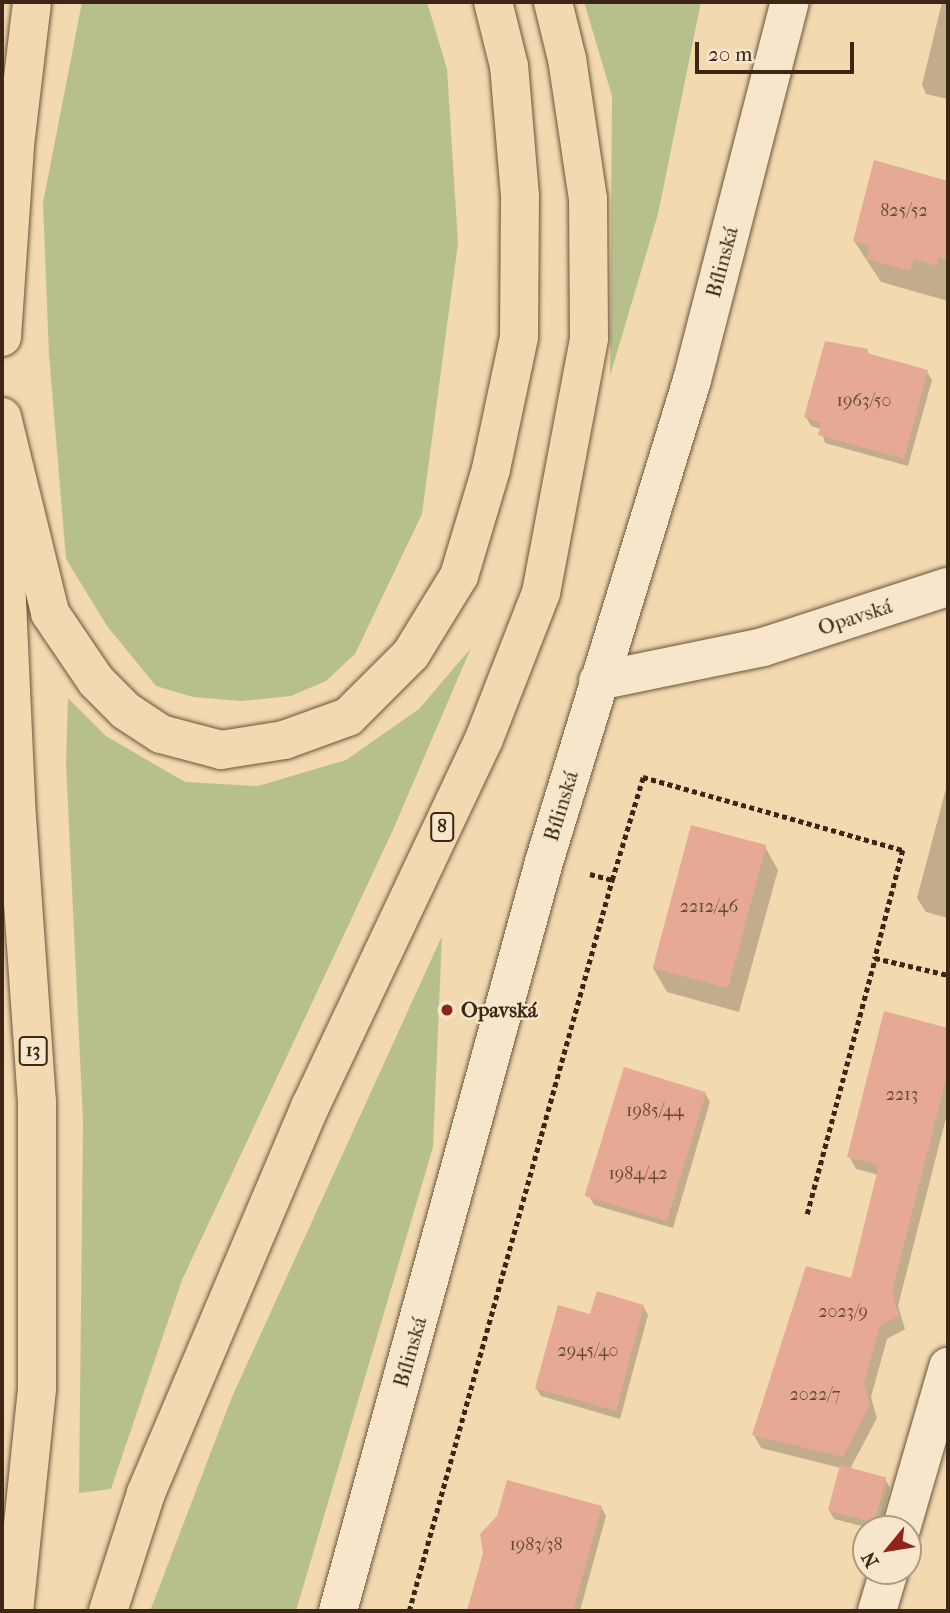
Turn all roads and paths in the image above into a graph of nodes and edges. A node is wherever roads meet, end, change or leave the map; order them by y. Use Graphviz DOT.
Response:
graph roads {
  1 [pos="32,2"];
  2 [pos="493,2"];
  3 [pos="553,2"];
  4 [pos="790,2"];
  5 [pos="2,337"];
  6 [pos="2,417"];
  7 [pos="2,491"];
  8 [pos="948,587"];
  9 [pos="598,681"];
  10 [pos="544,862"];
  11 [pos="612,880"];
  12 [pos="875,958"];
  13 [pos="948,975"];
  14 [pos="807,1214"];
  15 [pos="948,1367"];
  16 [pos="905,1515"];
  17 [pos="885,1585"];
  18 [pos="14,1611"];
  19 [pos="108,1611"];
  20 [pos="338,1611"];
  21 [pos="409,1611"];
  22 [pos="877,1611"];
  1 -- 5 [label="highway"];
  2 -- 6 [label="highway"];
  3 -- 19 [label="highway, 8"];
  4 -- 9 [label="street, Bílinská"];
  7 -- 18 [label="highway, 13"];
  8 -- 9 [label="street, Opavská"];
  9 -- 10 [label="street, Bílinská"];
  10 -- 11 [label="path"];
  10 -- 20 [label="street, Bílinská"];
  11 -- 12 [label="path"];
  11 -- 21 [label="path"];
  12 -- 13 [label="path"];
  12 -- 14 [label="path"];
  15 -- 16 [label="street"];
  17 -- 22 [label="street"];
}
